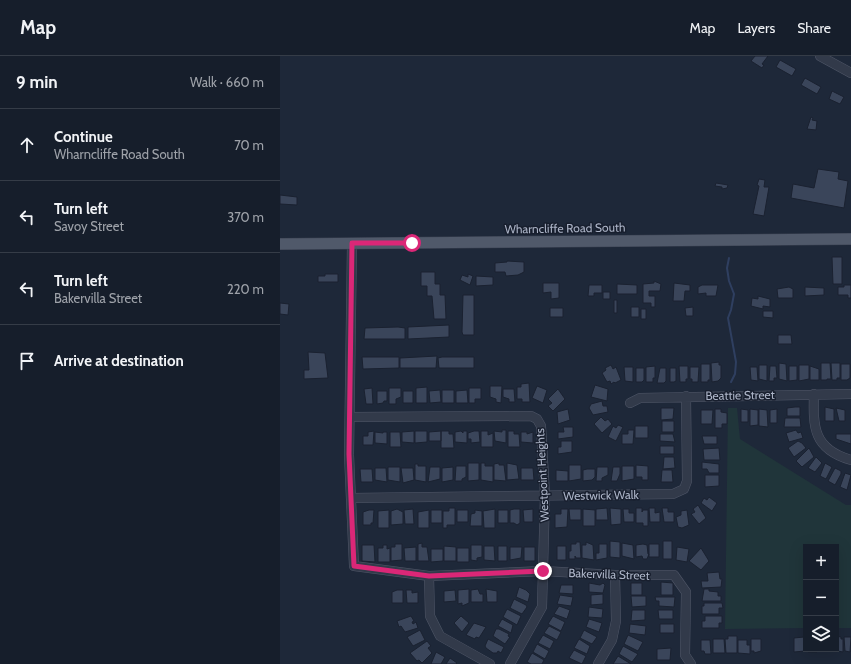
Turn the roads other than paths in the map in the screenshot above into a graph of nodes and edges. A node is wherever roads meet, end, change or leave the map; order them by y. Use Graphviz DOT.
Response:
graph roads {
  1 [pos="820,56"];
  2 [pos="851,73"];
  3 [pos="851,239"];
  4 [pos="352,243"];
  5 [pos="280,244"];
  6 [pos="814,394"];
  7 [pos="851,394"];
  8 [pos="686,396"];
  9 [pos="630,403"];
  10 [pos="350,417"];
  11 [pos="851,460"];
  12 [pos="545,495"];
  13 [pos="351,498"];
  14 [pos="543,571"];
  15 [pos="615,575"];
  16 [pos="429,576"];
  17 [pos="490,664"];
  18 [pos="510,664"];
  19 [pos="598,664"];
  20 [pos="691,664"];
  1 -- 2 [label="street"];
  3 -- 4 [label="main road, Wharncliffe Road South"];
  4 -- 5 [label="main road, Wharncliffe Road South"];
  4 -- 10 [label="street"];
  6 -- 7 [label="street, Beattie Street"];
  6 -- 8 [label="street, Beattie Street"];
  6 -- 11 [label="street"];
  8 -- 9 [label="street, Beattie Street"];
  8 -- 12 [label="street, Westwick Walk"];
  10 -- 12 [label="street, Westpoint Heights"];
  10 -- 13 [label="street"];
  12 -- 13 [label="street, Westwick Walk"];
  12 -- 14 [label="street, Westpoint Heights"];
  13 -- 16 [label="street, Bakervilla Street"];
  14 -- 15 [label="street, Bakervilla Street"];
  14 -- 16 [label="street, Bakervilla Street"];
  14 -- 18 [label="street, Westpoint Heights"];
  15 -- 19 [label="street"];
  15 -- 20 [label="street, Bakervilla Street"];
  16 -- 17 [label="street"];
}
